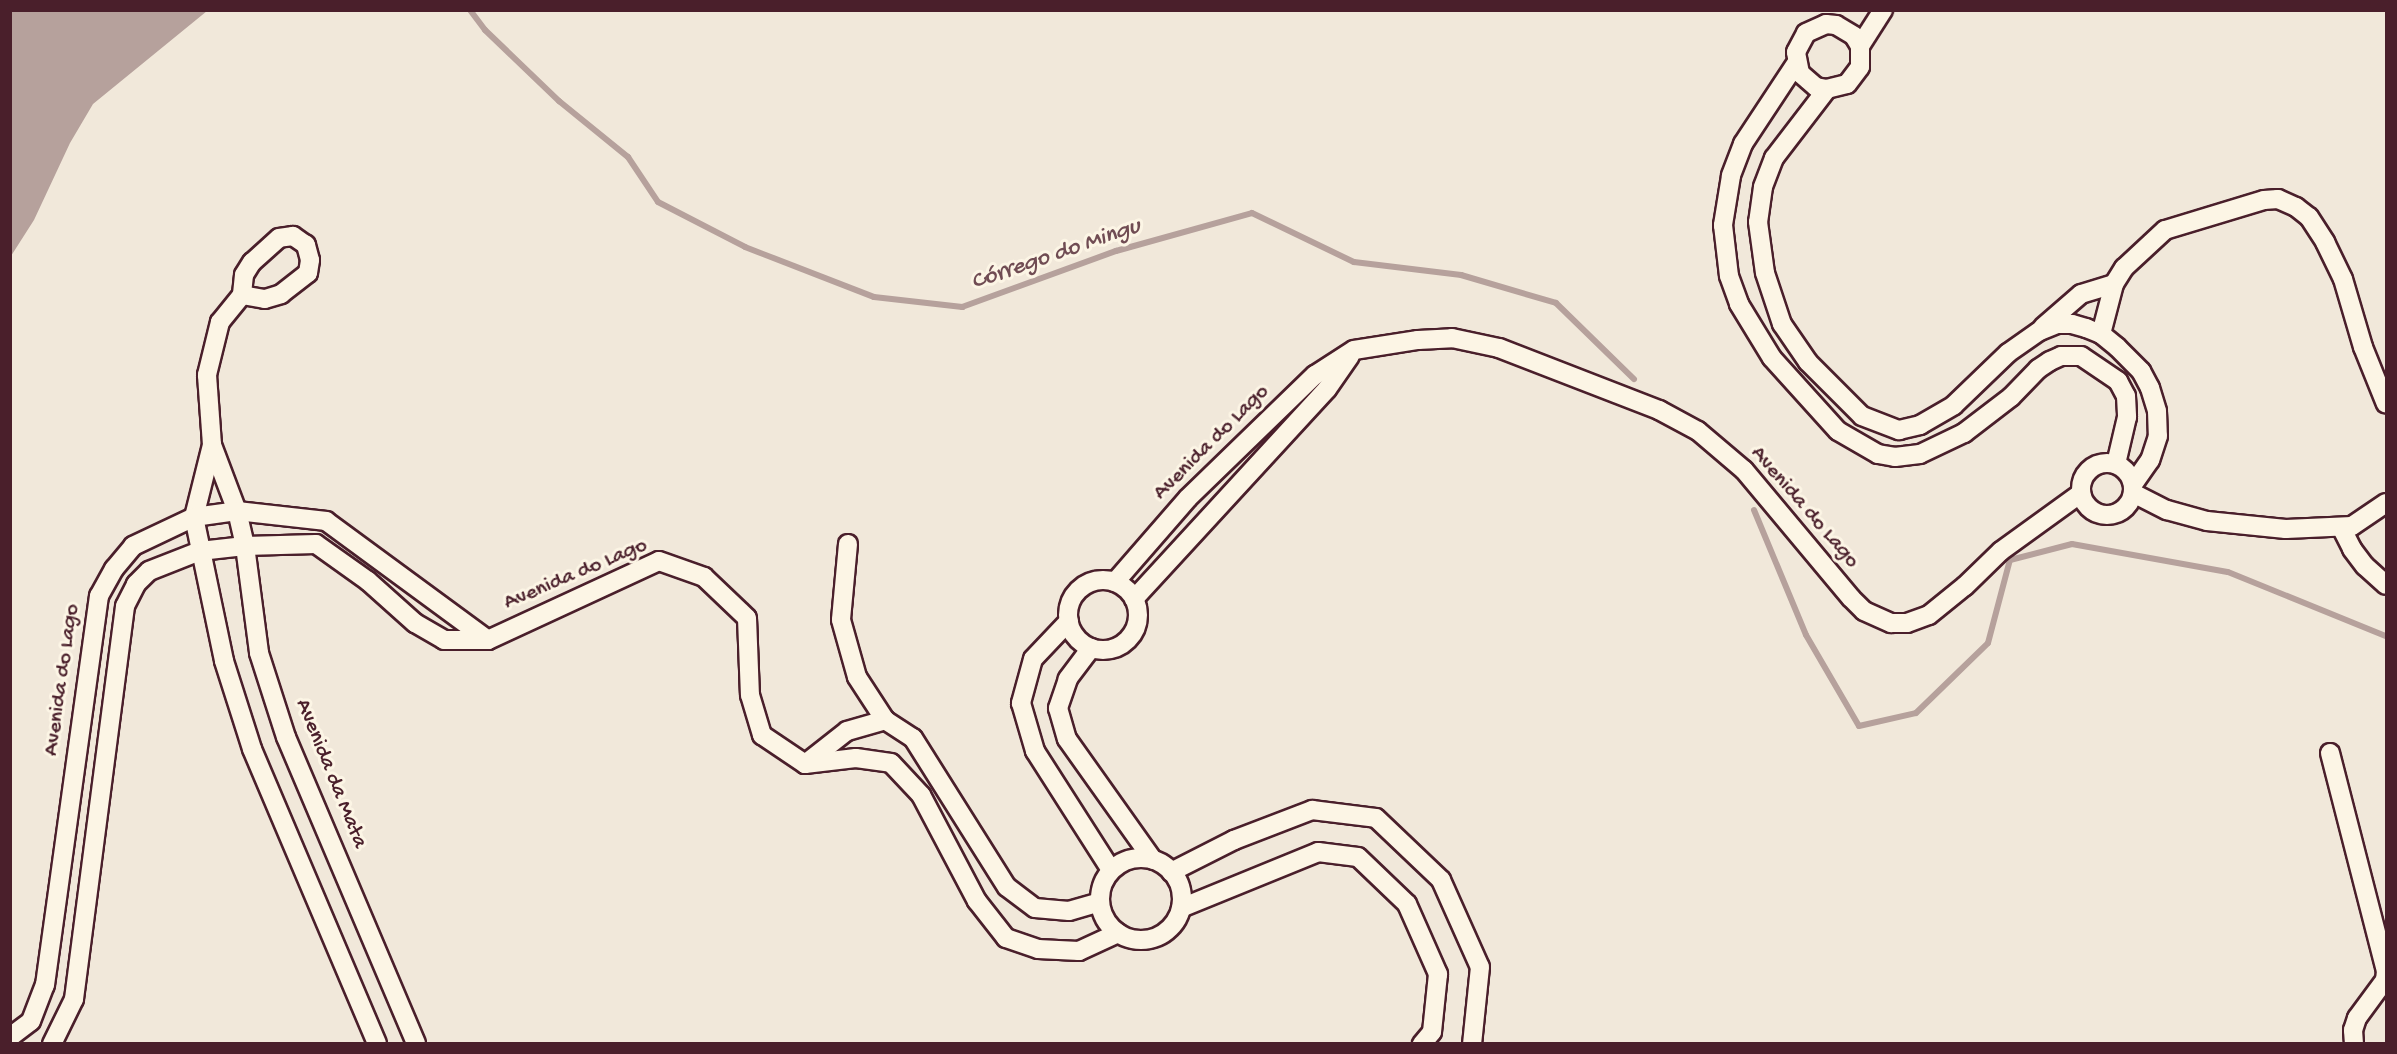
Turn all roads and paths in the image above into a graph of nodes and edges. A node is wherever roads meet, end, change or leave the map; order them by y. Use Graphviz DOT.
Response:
graph roads {
  1 [pos="1883,10"];
  2 [pos="1827,18"];
  3 [pos="1860,46"];
  4 [pos="1797,62"];
  5 [pos="1827,89"];
  6 [pos="2115,284"];
  7 [pos="242,295"];
  8 [pos="2040,331"];
  9 [pos="2101,334"];
  10 [pos="1354,350"];
  11 [pos="2386,404"];
  12 [pos="212,445"];
  13 [pos="2116,464"];
  14 [pos="2133,489"];
  15 [pos="2081,493"];
  16 [pos="2386,503"];
  17 [pos="237,512"];
  18 [pos="194,517"];
  19 [pos="2341,528"];
  20 [pos="848,544"];
  21 [pos="245,546"];
  22 [pos="200,550"];
  23 [pos="1115,582"];
  24 [pos="2386,585"];
  25 [pos="1134,599"];
  26 [pos="1069,621"];
  27 [pos="488,640"];
  28 [pos="1091,648"];
  29 [pos="885,720"];
  30 [pos="2330,753"];
  31 [pos="805,764"];
  32 [pos="1154,860"];
  33 [pos="1111,870"];
  34 [pos="1171,872"];
  35 [pos="1100,902"];
  36 [pos="1181,908"];
  37 [pos="1118,933"];
  38 [pos="10,1037"];
  39 [pos="52,1044"];
  40 [pos="377,1044"];
  41 [pos="416,1044"];
  42 [pos="1422,1044"];
  43 [pos="1472,1044"];
  44 [pos="2354,1044"];
  1 -- 3 [label="street"];
  2 -- 3 [label="street"];
  2 -- 4 [label="street"];
  3 -- 5 [label="street"];
  4 -- 5 [label="street"];
  4 -- 13 [label="street"];
  5 -- 8 [label="street"];
  6 -- 8 [label="street"];
  6 -- 9 [label="street"];
  6 -- 11 [label="street"];
  7 -- 12 [label="street"];
  8 -- 9 [label="street"];
  9 -- 14 [label="street"];
  10 -- 15 [label="street, Avenida do Lago"];
  10 -- 23 [label="street, Avenida do Lago"];
  10 -- 25 [label="street, Avenida do Lago"];
  12 -- 17 [label="street, Avenida da Mata"];
  12 -- 18 [label="street"];
  13 -- 14 [label="street"];
  13 -- 15 [label="street, Avenida do Lago"];
  14 -- 15 [label="street"];
  14 -- 19 [label="street"];
  16 -- 19 [label="street"];
  17 -- 18 [label="street, Avenida do Lago"];
  17 -- 21 [label="street, Avenida da Mata"];
  17 -- 27 [label="street, Avenida do Lago"];
  18 -- 22 [label="street"];
  18 -- 38 [label="street, Avenida do Lago"];
  19 -- 24 [label="street"];
  20 -- 29 [label="street"];
  21 -- 22 [label="street, Avenida do Lago"];
  21 -- 27 [label="street, Avenida do Lago"];
  21 -- 41 [label="street, Avenida da Mata"];
  22 -- 39 [label="street, Avenida do Lago"];
  22 -- 40 [label="street"];
  23 -- 25 [label="street"];
  23 -- 26 [label="street"];
  25 -- 28 [label="street"];
  26 -- 28 [label="street"];
  26 -- 33 [label="street"];
  27 -- 31 [label="street, Avenida do Lago"];
  28 -- 32 [label="street"];
  29 -- 31 [label="street"];
  29 -- 35 [label="street"];
  30 -- 44 [label="street"];
  31 -- 37 [label="street"];
  32 -- 33 [label="street"];
  32 -- 34 [label="street"];
  33 -- 35 [label="street"];
  34 -- 36 [label="street"];
  34 -- 43 [label="street"];
  35 -- 37 [label="street"];
  36 -- 37 [label="street"];
  36 -- 42 [label="street"];
}
